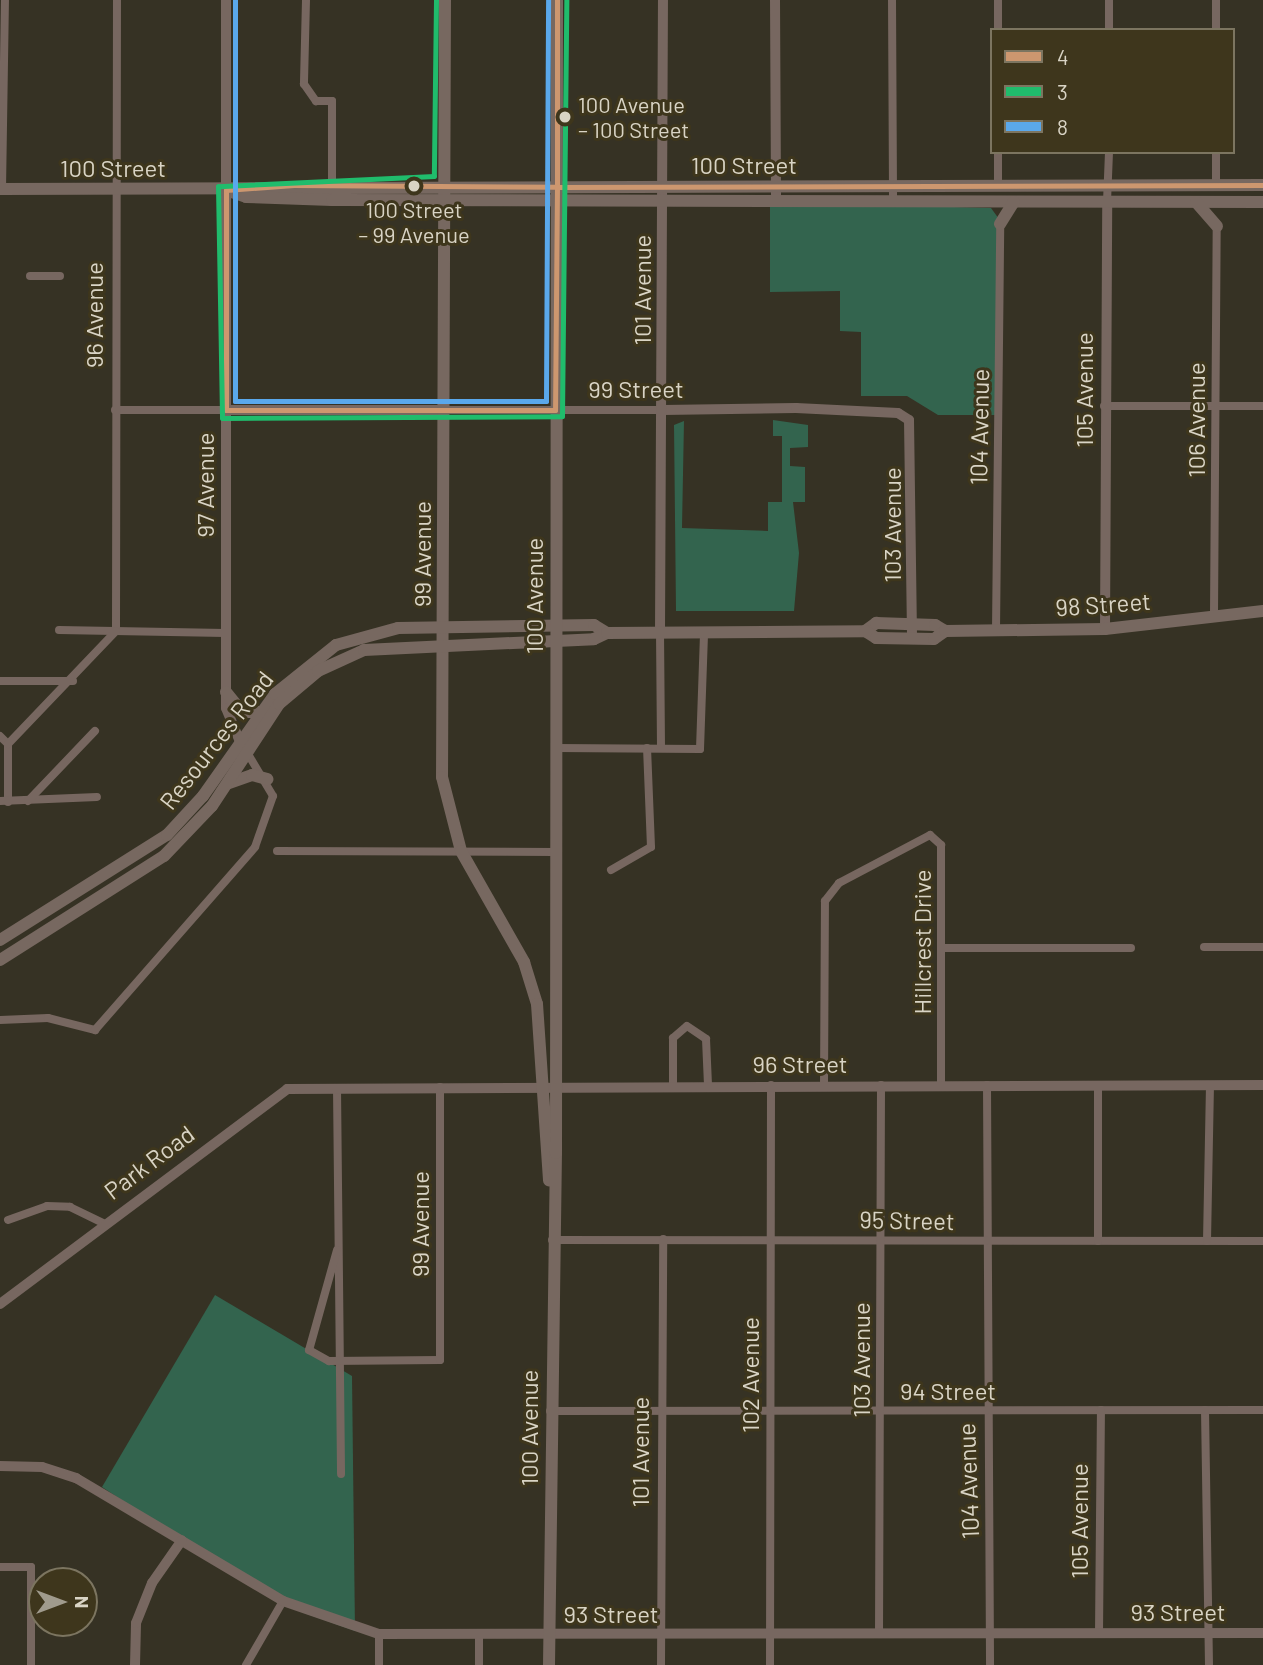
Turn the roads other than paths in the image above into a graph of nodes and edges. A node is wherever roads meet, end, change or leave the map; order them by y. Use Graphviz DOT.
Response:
graph roads {
  1 [pos="5,0"];
  2 [pos="117,0"];
  3 [pos="226,0"];
  4 [pos="306,0"];
  5 [pos="444,0"];
  6 [pos="556,0"];
  7 [pos="663,0"];
  8 [pos="775,0"];
  9 [pos="892,0"];
  10 [pos="998,0"];
  11 [pos="1109,0"];
  12 [pos="1216,0"];
  13 [pos="998,28"];
  14 [pos="1109,28"];
  15 [pos="1216,28"];
  16 [pos="998,154"];
  17 [pos="1110,154"];
  18 [pos="1216,154"];
  19 [pos="443,185"];
  20 [pos="776,185"];
  21 [pos="892,185"];
  22 [pos="998,185"];
  23 [pos="1110,185"];
  24 [pos="1263,185"];
  25 [pos="332,186"];
  26 [pos="663,186"];
  27 [pos="1216,186"];
  28 [pos="557,187"];
  29 [pos="116,189"];
  30 [pos="1,190"];
  31 [pos="226,190"];
  32 [pos="332,200"];
  33 [pos="418,200"];
  34 [pos="443,201"];
  35 [pos="557,201"];
  36 [pos="663,201"];
  37 [pos="1162,201"];
  38 [pos="776,202"];
  39 [pos="892,202"];
  40 [pos="956,202"];
  41 [pos="1014,202"];
  42 [pos="1107,202"];
  43 [pos="1196,202"];
  44 [pos="1263,202"];
  45 [pos="985,203"];
  46 [pos="1231,203"];
  47 [pos="1000,224"];
  48 [pos="1217,226"];
  49 [pos="442,227"];
  50 [pos="30,276"];
  51 [pos="60,276"];
  52 [pos="1104,406"];
  53 [pos="1215,406"];
  54 [pos="1263,406"];
  55 [pos="115,410"];
  56 [pos="226,410"];
  57 [pos="442,410"];
  58 [pos="555,410"];
  59 [pos="663,410"];
  60 [pos="904,415"];
  61 [pos="1263,611"];
  62 [pos="1213,614"];
  63 [pos="912,624"];
  64 [pos="555,625"];
  65 [pos="443,627"];
  66 [pos="1105,629"];
  67 [pos="59,630"];
  68 [pos="996,630"];
  69 [pos="116,631"];
  70 [pos="864,631"];
  71 [pos="945,631"];
  72 [pos="660,632"];
  73 [pos="704,632"];
  74 [pos="225,633"];
  75 [pos="607,633"];
  76 [pos="912,638"];
  77 [pos="555,639"];
  78 [pos="442,641"];
  79 [pos="0,681"];
  80 [pos="73,681"];
  81 [pos="226,692"];
  82 [pos="260,712"];
  83 [pos="95,731"];
  84 [pos="0,736"];
  85 [pos="9,744"];
  86 [pos="557,748"];
  87 [pos="647,748"];
  88 [pos="661,748"];
  89 [pos="244,749"];
  90 [pos="267,779"];
  91 [pos="229,783"];
  92 [pos="97,797"];
  93 [pos="28,801"];
  94 [pos="4,802"];
  95 [pos="277,851"];
  96 [pos="461,851"];
  97 [pos="555,852"];
  98 [pos="611,870"];
  99 [pos="0,940"];
  100 [pos="1204,947"];
  101 [pos="1263,947"];
  102 [pos="941,948"];
  103 [pos="1130,948"];
  104 [pos="0,960"];
  105 [pos="0,1020"];
  106 [pos="556,1085"];
  107 [pos="708,1085"];
  108 [pos="771,1085"];
  109 [pos="824,1085"];
  110 [pos="881,1085"];
  111 [pos="941,1085"];
  112 [pos="987,1085"];
  113 [pos="1098,1085"];
  114 [pos="1210,1085"];
  115 [pos="1263,1085"];
  116 [pos="540,1086"];
  117 [pos="673,1086"];
  118 [pos="440,1087"];
  119 [pos="337,1088"];
  120 [pos="551,1192"];
  121 [pos="8,1220"];
  122 [pos="103,1223"];
  123 [pos="881,1238"];
  124 [pos="772,1239"];
  125 [pos="551,1240"];
  126 [pos="663,1240"];
  127 [pos="1098,1241"];
  128 [pos="1208,1241"];
  129 [pos="1263,1241"];
  130 [pos="989,1242"];
  131 [pos="337,1250"];
  132 [pos="0,1304"];
  133 [pos="338,1361"];
  134 [pos="986,1410"];
  135 [pos="1101,1410"];
  136 [pos="1205,1410"];
  137 [pos="1263,1410"];
  138 [pos="550,1411"];
  139 [pos="882,1411"];
  140 [pos="661,1413"];
  141 [pos="770,1413"];
  142 [pos="0,1466"];
  143 [pos="341,1474"];
  144 [pos="182,1539"];
  145 [pos="0,1567"];
  146 [pos="284,1601"];
  147 [pos="990,1633"];
  148 [pos="1099,1633"];
  149 [pos="1208,1633"];
  150 [pos="1263,1633"];
  151 [pos="379,1634"];
  152 [pos="549,1634"];
  153 [pos="770,1634"];
  154 [pos="879,1634"];
  155 [pos="479,1635"];
  156 [pos="661,1635"];
  157 [pos="31,1665"];
  158 [pos="135,1665"];
  159 [pos="246,1665"];
  160 [pos="379,1665"];
  161 [pos="478,1665"];
  162 [pos="548,1665"];
  163 [pos="661,1665"];
  164 [pos="770,1665"];
  165 [pos="990,1665"];
  166 [pos="1209,1665"];
  1 -- 30 [label="street"];
  2 -- 29 [label="street, 96 Avenue"];
  3 -- 31 [label="street, 97 Avenue"];
  4 -- 25 [label="street"];
  5 -- 19 [label="main road, 99 Avenue"];
  6 -- 28 [label="main road, 100 Avenue"];
  7 -- 26 [label="street, 101 Avenue"];
  8 -- 20 [label="street"];
  9 -- 21 [label="street"];
  10 -- 13 [label="street"];
  11 -- 14 [label="street"];
  12 -- 15 [label="street"];
  16 -- 22 [label="street"];
  17 -- 23 [label="street, 105 Avenue"];
  18 -- 27 [label="street"];
  19 -- 25 [label="main road, 100 Street"];
  19 -- 28 [label="main road, 100 Street"];
  19 -- 34 [label="main road, 99 Avenue"];
  20 -- 21 [label="main road, 100 Street"];
  20 -- 26 [label="main road, 100 Street"];
  20 -- 38 [label="street"];
  21 -- 22 [label="main road, 100 Street"];
  21 -- 39 [label="street"];
  22 -- 23 [label="main road, 100 Street"];
  22 -- 40 [label="main road"];
  23 -- 27 [label="main road, 100 Street"];
  23 -- 42 [label="street, 105 Avenue"];
  24 -- 27 [label="main road, 100 Street"];
  25 -- 31 [label="main road, 100 Street"];
  25 -- 32 [label="street"];
  26 -- 28 [label="main road, 100 Street"];
  26 -- 36 [label="street, 101 Avenue"];
  27 -- 37 [label="main road"];
  28 -- 35 [label="main road, 100 Avenue"];
  29 -- 30 [label="main road, 100 Street"];
  29 -- 31 [label="main road, 100 Street"];
  29 -- 55 [label="street, 96 Avenue"];
  31 -- 32 [label="main road, 100 Street"];
  31 -- 56 [label="street, 97 Avenue"];
  32 -- 33 [label="main road, 100 Street"];
  33 -- 34 [label="main road, 100 Street"];
  33 -- 49 [label="main road"];
  34 -- 35 [label="main road, 100 Street"];
  34 -- 49 [label="main road, 99 Avenue"];
  35 -- 36 [label="main road, 100 Street"];
  35 -- 58 [label="main road, 100 Avenue"];
  36 -- 38 [label="main road, 100 Street"];
  36 -- 59 [label="street, 101 Avenue"];
  37 -- 42 [label="main road, 100 Street"];
  37 -- 43 [label="main road, 100 Street"];
  38 -- 39 [label="main road, 100 Street"];
  39 -- 40 [label="main road, 100 Street"];
  40 -- 45 [label="main road, 100 Street"];
  41 -- 42 [label="main road, 100 Street"];
  41 -- 45 [label="main road, 100 Street"];
  41 -- 47 [label="main road"];
  42 -- 52 [label="street, 105 Avenue"];
  43 -- 46 [label="main road, 100 Street"];
  43 -- 48 [label="main road"];
  44 -- 46 [label="main road, 100 Street"];
  45 -- 47 [label="main road"];
  46 -- 48 [label="main road"];
  47 -- 68 [label="street, 104 Avenue"];
  48 -- 53 [label="street, 106 Avenue"];
  49 -- 57 [label="main road, 99 Avenue"];
  50 -- 51 [label="street"];
  52 -- 53 [label="street"];
  52 -- 66 [label="street, 105 Avenue"];
  53 -- 54 [label="street"];
  53 -- 62 [label="street, 106 Avenue"];
  55 -- 56 [label="street, 99 Street"];
  55 -- 69 [label="street, 96 Avenue"];
  56 -- 57 [label="street, 99 Street"];
  56 -- 74 [label="street, 97 Avenue"];
  57 -- 58 [label="street, 99 Street"];
  57 -- 65 [label="main road, 99 Avenue"];
  58 -- 59 [label="street, 99 Street"];
  58 -- 64 [label="main road, 100 Avenue"];
  59 -- 60 [label="street, 99 Street"];
  59 -- 72 [label="street, 101 Avenue"];
  60 -- 63 [label="street, 103 Avenue"];
  61 -- 62 [label="main road, 98 Street"];
  62 -- 66 [label="main road, 98 Street"];
  63 -- 70 [label="main road, 98 Street"];
  63 -- 71 [label="main road, 98 Street"];
  63 -- 76 [label="street, 103 Avenue"];
  64 -- 65 [label="main road, 98 Street"];
  64 -- 75 [label="main road, 98 Street"];
  64 -- 77 [label="main road, 100 Avenue"];
  65 -- 78 [label="main road, 99 Avenue"];
  65 -- 82 [label="main road, Resources Road"];
  66 -- 68 [label="main road, 98 Street"];
  67 -- 69 [label="street"];
  68 -- 71 [label="main road, 98 Street"];
  69 -- 74 [label="street"];
  69 -- 80 [label="street"];
  70 -- 73 [label="main road, 98 Street"];
  70 -- 76 [label="main road, 98 Street"];
  71 -- 76 [label="main road, 98 Street"];
  72 -- 73 [label="main road, 98 Street"];
  72 -- 75 [label="main road, 98 Street"];
  72 -- 88 [label="street, 101 Avenue"];
  73 -- 88 [label="street"];
  74 -- 81 [label="street, 97 Avenue"];
  75 -- 77 [label="main road, 98 Street"];
  77 -- 78 [label="main road, 98 Street"];
  77 -- 86 [label="main road, 100 Avenue"];
  78 -- 89 [label="main road, Resources Road"];
  78 -- 96 [label="main road, 99 Avenue"];
  79 -- 80 [label="street"];
  80 -- 85 [label="street"];
  81 -- 82 [label="main road"];
  81 -- 89 [label="street, 97 Avenue"];
  82 -- 89 [label="main road, Resources Road"];
  83 -- 93 [label="street"];
  84 -- 85 [label="street"];
  85 -- 94 [label="street"];
  86 -- 87 [label="street"];
  86 -- 97 [label="main road, 100 Avenue"];
  87 -- 88 [label="street"];
  87 -- 98 [label="street"];
  89 -- 90 [label="street"];
  89 -- 91 [label="main road, Resources Road"];
  89 -- 99 [label="main road, Resources Road"];
  90 -- 91 [label="main road"];
  90 -- 105 [label="street"];
  91 -- 104 [label="main road, Resources Road"];
  92 -- 93 [label="street"];
  93 -- 94 [label="street"];
  95 -- 96 [label="street"];
  96 -- 97 [label="street"];
  96 -- 116 [label="main road, 99 Avenue"];
  97 -- 106 [label="main road, 100 Avenue"];
  100 -- 101 [label="street"];
  102 -- 103 [label="street"];
  102 -- 109 [label="street, Hillcrest Drive"];
  102 -- 111 [label="street, Hillcrest Drive"];
  106 -- 116 [label="street, 96 Street"];
  106 -- 117 [label="street, 96 Street"];
  106 -- 120 [label="main road, 100 Avenue"];
  107 -- 108 [label="street, 96 Street"];
  107 -- 117 [label="street, 96 Street"];
  107 -- 117 [label="street"];
  108 -- 109 [label="street, 96 Street"];
  108 -- 124 [label="street, 102 Avenue"];
  109 -- 110 [label="street, 96 Street"];
  110 -- 111 [label="street, 96 Street"];
  110 -- 123 [label="street, 103 Avenue"];
  111 -- 112 [label="street, 96 Street"];
  112 -- 113 [label="street, 96 Street"];
  112 -- 130 [label="street, 104 Avenue"];
  113 -- 114 [label="street, 96 Street"];
  113 -- 127 [label="street"];
  114 -- 115 [label="street, 96 Street"];
  114 -- 128 [label="street"];
  116 -- 118 [label="street, 96 Street"];
  116 -- 120 [label="main road, 100 Avenue"];
  118 -- 119 [label="street, 96 Street"];
  118 -- 133 [label="street, 99 Avenue"];
  119 -- 122 [label="street, Park Road"];
  119 -- 131 [label="street"];
  120 -- 125 [label="main road, 100 Avenue"];
  121 -- 122 [label="street"];
  122 -- 132 [label="street, Park Road"];
  123 -- 124 [label="street, 95 Street"];
  123 -- 130 [label="street, 95 Street"];
  123 -- 139 [label="street, 103 Avenue"];
  124 -- 126 [label="street, 95 Street"];
  124 -- 141 [label="street, 102 Avenue"];
  125 -- 126 [label="street, 95 Street"];
  125 -- 138 [label="main road, 100 Avenue"];
  126 -- 140 [label="street, 101 Avenue"];
  127 -- 128 [label="street, 95 Street"];
  127 -- 130 [label="street, 95 Street"];
  128 -- 129 [label="street, 95 Street"];
  130 -- 134 [label="street, 104 Avenue"];
  131 -- 133 [label="street"];
  131 -- 133 [label="street"];
  133 -- 143 [label="street"];
  134 -- 135 [label="street, 94 Street"];
  134 -- 139 [label="street, 94 Street"];
  134 -- 147 [label="street, 104 Avenue"];
  135 -- 136 [label="street, 94 Street"];
  135 -- 148 [label="street, 105 Avenue"];
  136 -- 137 [label="street, 94 Street"];
  136 -- 149 [label="street"];
  138 -- 140 [label="street, 94 Street"];
  138 -- 152 [label="main road, 100 Avenue"];
  139 -- 141 [label="street, 94 Street"];
  139 -- 154 [label="street, 103 Avenue"];
  140 -- 141 [label="street, 94 Street"];
  140 -- 156 [label="street, 101 Avenue"];
  141 -- 153 [label="street, 102 Avenue"];
  142 -- 144 [label="street, 93 Street"];
  144 -- 146 [label="street, 93 Street"];
  144 -- 158 [label="street"];
  145 -- 157 [label="street"];
  146 -- 151 [label="street, 93 Street"];
  146 -- 159 [label="street"];
  147 -- 148 [label="street, 93 Street"];
  147 -- 154 [label="street, 93 Street"];
  147 -- 165 [label="street, 104 Avenue"];
  148 -- 149 [label="street, 93 Street"];
  149 -- 150 [label="street, 93 Street"];
  149 -- 166 [label="street"];
  151 -- 155 [label="street, 93 Street"];
  151 -- 160 [label="street"];
  152 -- 155 [label="street, 93 Street"];
  152 -- 156 [label="street, 93 Street"];
  152 -- 162 [label="main road, 100 Avenue"];
  153 -- 154 [label="street, 93 Street"];
  153 -- 156 [label="street, 93 Street"];
  153 -- 164 [label="street, 102 Avenue"];
  155 -- 161 [label="street"];
  156 -- 163 [label="street, 101 Avenue"];
}
